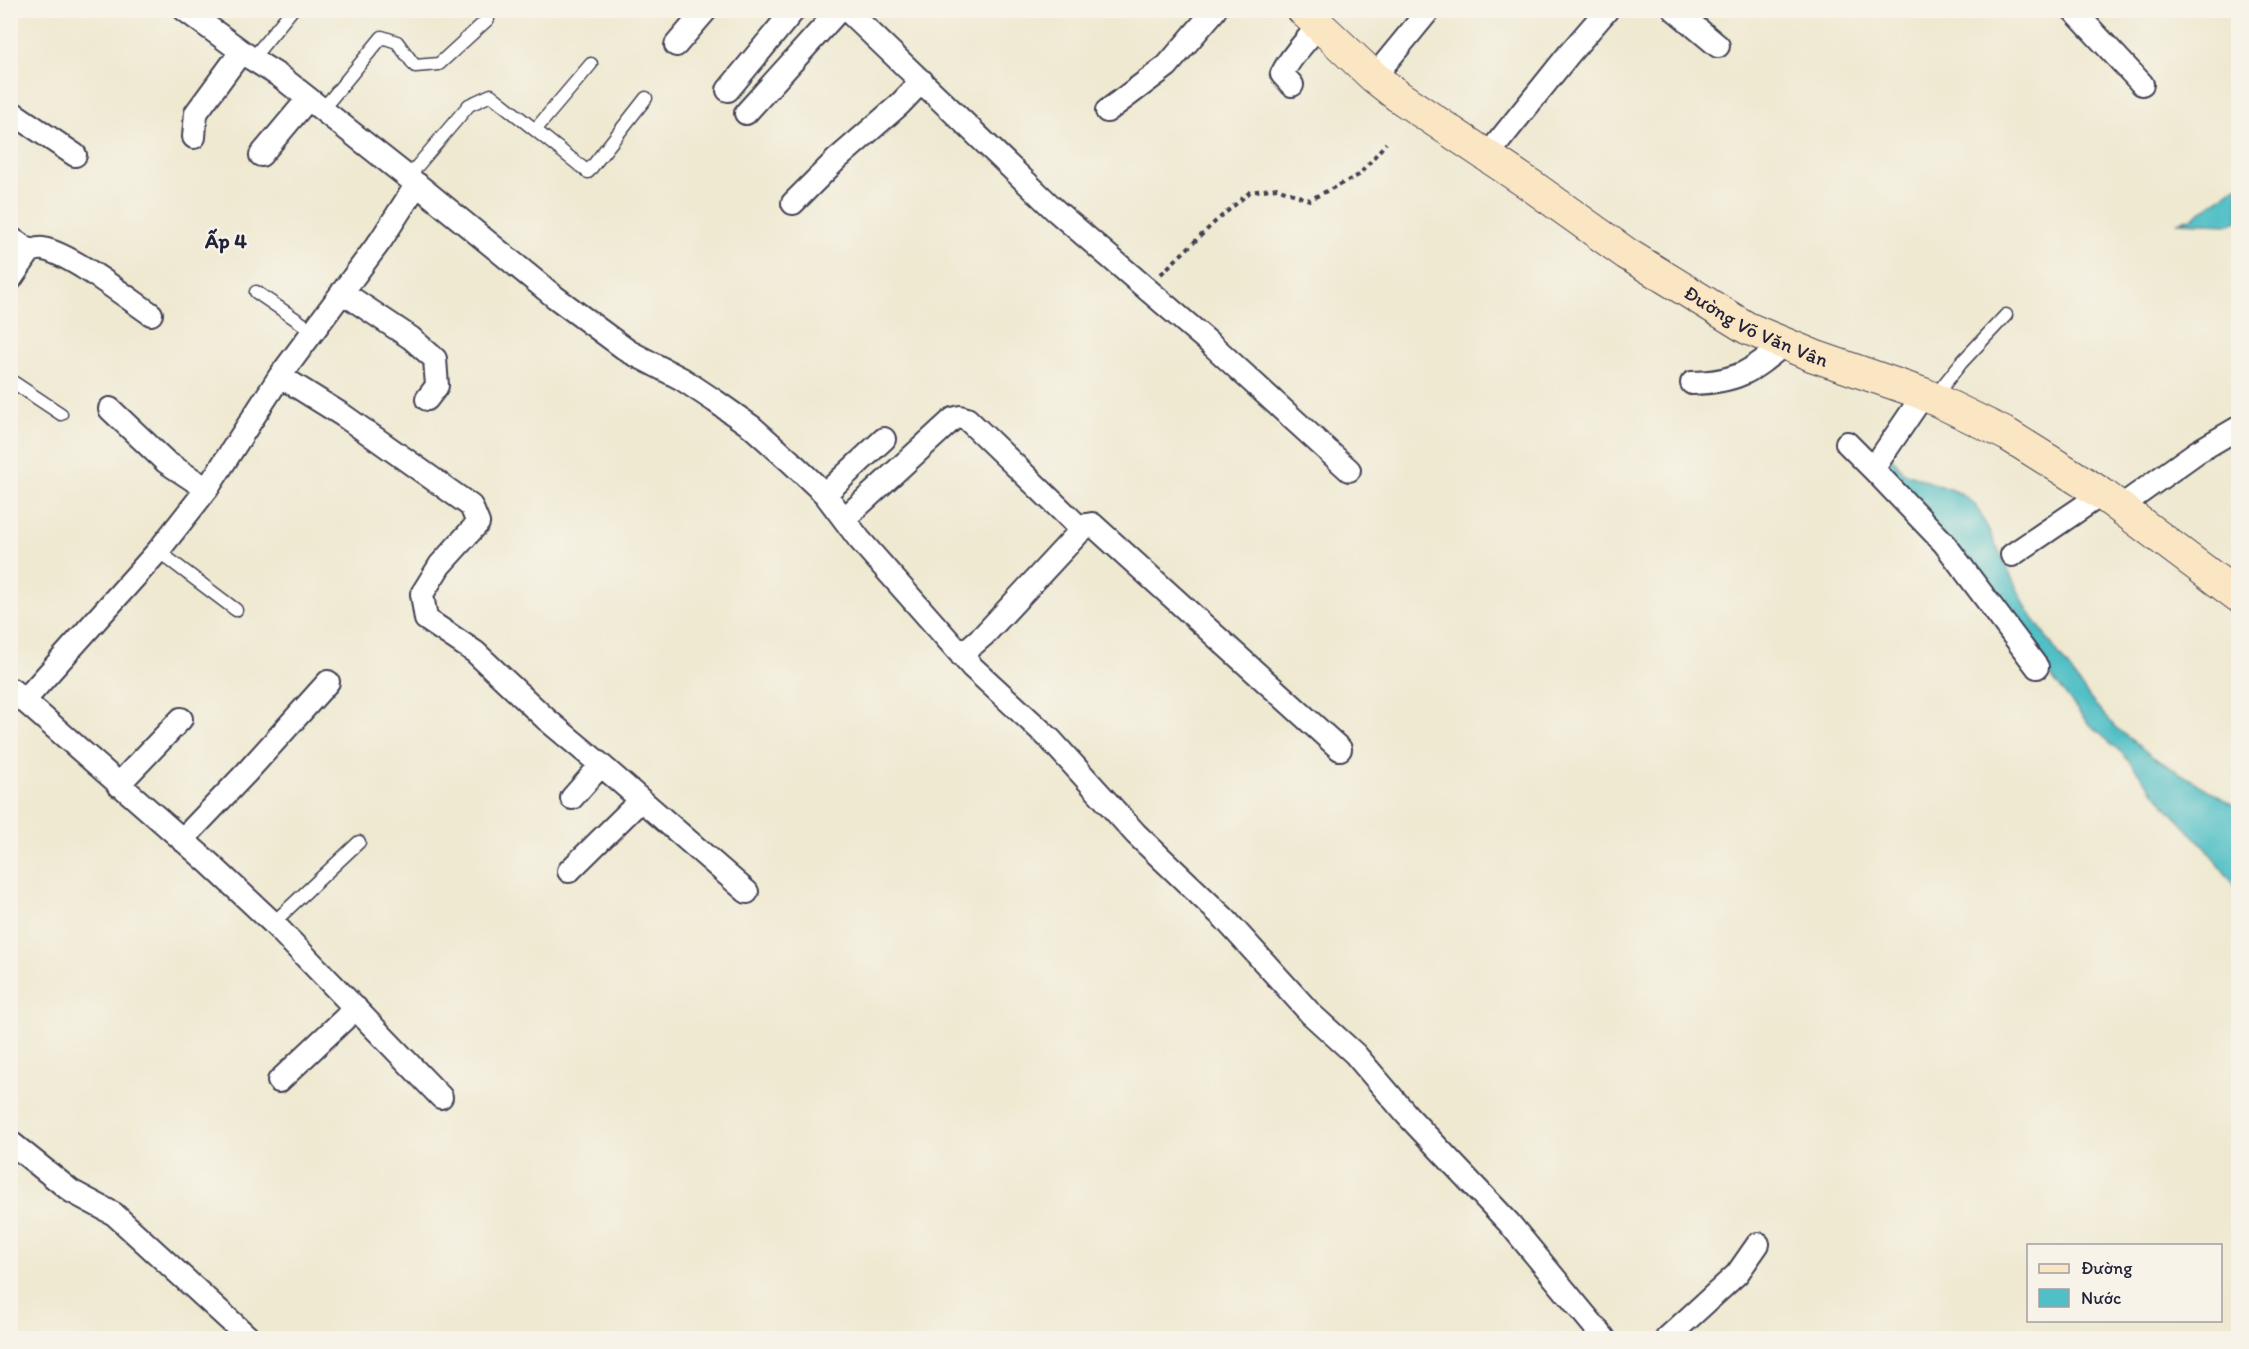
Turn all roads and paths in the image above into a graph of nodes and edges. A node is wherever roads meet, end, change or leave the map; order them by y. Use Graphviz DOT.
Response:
graph roads {
  1 [pos="185,10"];
  2 [pos="292,10"];
  3 [pos="706,10"];
  4 [pos="794,10"];
  5 [pos="838,10"];
  6 [pos="847,10"];
  7 [pos="1215,10"];
  8 [pos="1429,10"];
  9 [pos="1607,10"];
  10 [pos="1675,10"];
  11 [pos="2073,10"];
  12 [pos="1310,18"];
  13 [pos="488,19"];
  14 [pos="676,45"];
  15 [pos="1718,46"];
  16 [pos="247,56"];
  17 [pos="591,64"];
  18 [pos="1374,77"];
  19 [pos="922,81"];
  20 [pos="2142,84"];
  21 [pos="1292,85"];
  22 [pos="728,90"];
  23 [pos="646,98"];
  24 [pos="315,104"];
  25 [pos="10,111"];
  26 [pos="1107,111"];
  27 [pos="746,113"];
  28 [pos="535,130"];
  29 [pos="194,137"];
  30 [pos="1386,143"];
  31 [pos="75,155"];
  32 [pos="261,155"];
  33 [pos="1487,156"];
  34 [pos="413,181"];
  35 [pos="793,203"];
  36 [pos="10,238"];
  37 [pos="30,251"];
  38 [pos="10,280"];
  39 [pos="1148,289"];
  40 [pos="256,292"];
  41 [pos="342,292"];
  42 [pos="151,314"];
  43 [pos="2006,315"];
  44 [pos="313,331"];
  45 [pos="1784,344"];
  46 [pos="280,376"];
  47 [pos="10,380"];
  48 [pos="1692,383"];
  49 [pos="1928,396"];
  50 [pos="427,399"];
  51 [pos="110,410"];
  52 [pos="61,414"];
  53 [pos="2238,428"];
  54 [pos="884,439"];
  55 [pos="1846,443"];
  56 [pos="1873,469"];
  57 [pos="1349,470"];
  58 [pos="207,489"];
  59 [pos="825,494"];
  60 [pos="2111,500"];
  61 [pos="844,519"];
  62 [pos="1082,530"];
  63 [pos="158,551"];
  64 [pos="2012,555"];
  65 [pos="2238,596"];
  66 [pos="236,610"];
  67 [pos="961,655"];
  68 [pos="2037,667"];
  69 [pos="327,682"];
  70 [pos="15,694"];
  71 [pos="181,719"];
  72 [pos="1340,749"];
  73 [pos="601,765"];
  74 [pos="118,785"];
  75 [pos="572,798"];
  76 [pos="641,800"];
  77 [pos="182,840"];
  78 [pos="359,842"];
  79 [pos="569,871"];
  80 [pos="747,892"];
  81 [pos="273,923"];
  82 [pos="356,1008"];
  83 [pos="279,1081"];
  84 [pos="441,1097"];
  85 [pos="10,1142"];
  86 [pos="1758,1244"];
  87 [pos="249,1338"];
  88 [pos="1604,1338"];
  89 [pos="1667,1338"];
  1 -- 16 [label="street"];
  2 -- 16 [label="lane"];
  3 -- 14 [label="street"];
  4 -- 22 [label="street"];
  5 -- 27 [label="street"];
  6 -- 19 [label="street"];
  7 -- 26 [label="street"];
  8 -- 18 [label="street"];
  9 -- 33 [label="street"];
  10 -- 15 [label="street"];
  11 -- 20 [label="street"];
  12 -- 18 [label="street, Đường Võ Văn Vân"];
  12 -- 21 [label="street"];
  13 -- 24 [label="lane"];
  16 -- 24 [label="street"];
  16 -- 29 [label="street"];
  17 -- 28 [label="lane"];
  18 -- 33 [label="street, Đường Võ Văn Vân"];
  19 -- 35 [label="street"];
  19 -- 39 [label="street"];
  23 -- 28 [label="lane"];
  24 -- 32 [label="street"];
  24 -- 34 [label="street"];
  25 -- 31 [label="street"];
  28 -- 34 [label="lane"];
  30 -- 39 [label="path"];
  33 -- 45 [label="street, Đường Võ Văn Vân"];
  34 -- 41 [label="street"];
  34 -- 59 [label="street"];
  36 -- 37 [label="street"];
  37 -- 38 [label="street"];
  37 -- 42 [label="street"];
  39 -- 57 [label="street"];
  40 -- 44 [label="lane"];
  41 -- 44 [label="street"];
  41 -- 50 [label="street"];
  43 -- 49 [label="lane"];
  44 -- 46 [label="street"];
  45 -- 48 [label="street"];
  45 -- 49 [label="street, Đường Võ Văn Vân"];
  46 -- 58 [label="street"];
  46 -- 73 [label="street"];
  47 -- 52 [label="lane"];
  49 -- 56 [label="street"];
  49 -- 60 [label="street, Đường Võ Văn Vân"];
  51 -- 58 [label="street"];
  53 -- 60 [label="street"];
  54 -- 59 [label="street"];
  55 -- 56 [label="street"];
  56 -- 68 [label="street"];
  58 -- 63 [label="street"];
  59 -- 61 [label="street"];
  60 -- 64 [label="street"];
  60 -- 65 [label="street, Đường Võ Văn Vân"];
  61 -- 62 [label="street"];
  61 -- 67 [label="street"];
  62 -- 67 [label="street"];
  62 -- 72 [label="street"];
  63 -- 66 [label="lane"];
  63 -- 70 [label="street"];
  67 -- 88 [label="street"];
  69 -- 77 [label="street"];
  70 -- 74 [label="street"];
  71 -- 74 [label="street"];
  73 -- 75 [label="street"];
  73 -- 76 [label="street"];
  74 -- 77 [label="street"];
  76 -- 79 [label="street"];
  76 -- 80 [label="street"];
  77 -- 81 [label="street"];
  78 -- 81 [label="lane"];
  81 -- 82 [label="street"];
  82 -- 83 [label="street"];
  82 -- 84 [label="street"];
  85 -- 87 [label="street"];
  86 -- 89 [label="street"];
}
